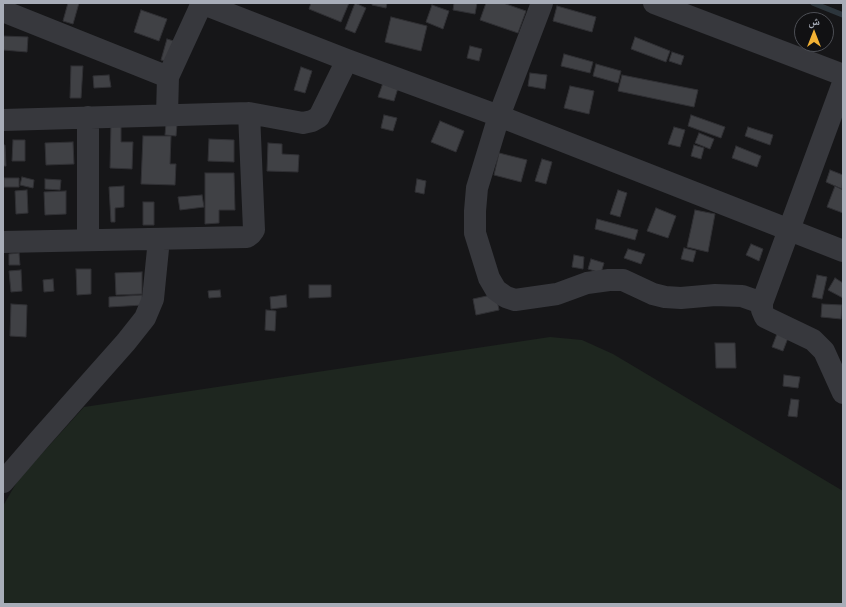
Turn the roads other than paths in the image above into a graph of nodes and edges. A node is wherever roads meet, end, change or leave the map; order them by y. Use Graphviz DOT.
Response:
graph roads {
  1 [pos="201,3"];
  2 [pos="542,3"];
  3 [pos="654,3"];
  4 [pos="3,11"];
  5 [pos="347,60"];
  6 [pos="843,75"];
  7 [pos="168,77"];
  8 [pos="843,83"];
  9 [pos="249,113"];
  10 [pos="168,115"];
  11 [pos="499,116"];
  12 [pos="88,118"];
  13 [pos="3,120"];
  14 [pos="789,231"];
  15 [pos="159,239"];
  16 [pos="88,240"];
  17 [pos="3,242"];
  18 [pos="843,251"];
  19 [pos="762,303"];
  20 [pos="843,393"];
  21 [pos="3,482"];
  1 -- 5 [label="street"];
  1 -- 7 [label="street"];
  2 -- 11 [label="street"];
  3 -- 6 [label="street"];
  4 -- 7 [label="street"];
  5 -- 9 [label="street"];
  5 -- 11 [label="street"];
  7 -- 10 [label="street"];
  8 -- 14 [label="street"];
  9 -- 10 [label="street"];
  9 -- 15 [label="street"];
  10 -- 12 [label="street"];
  11 -- 14 [label="street"];
  11 -- 19 [label="street"];
  12 -- 13 [label="street"];
  12 -- 16 [label="street"];
  14 -- 18 [label="street"];
  14 -- 19 [label="street"];
  15 -- 16 [label="street"];
  15 -- 21 [label="street"];
  16 -- 17 [label="street"];
  19 -- 20 [label="street"];
}
